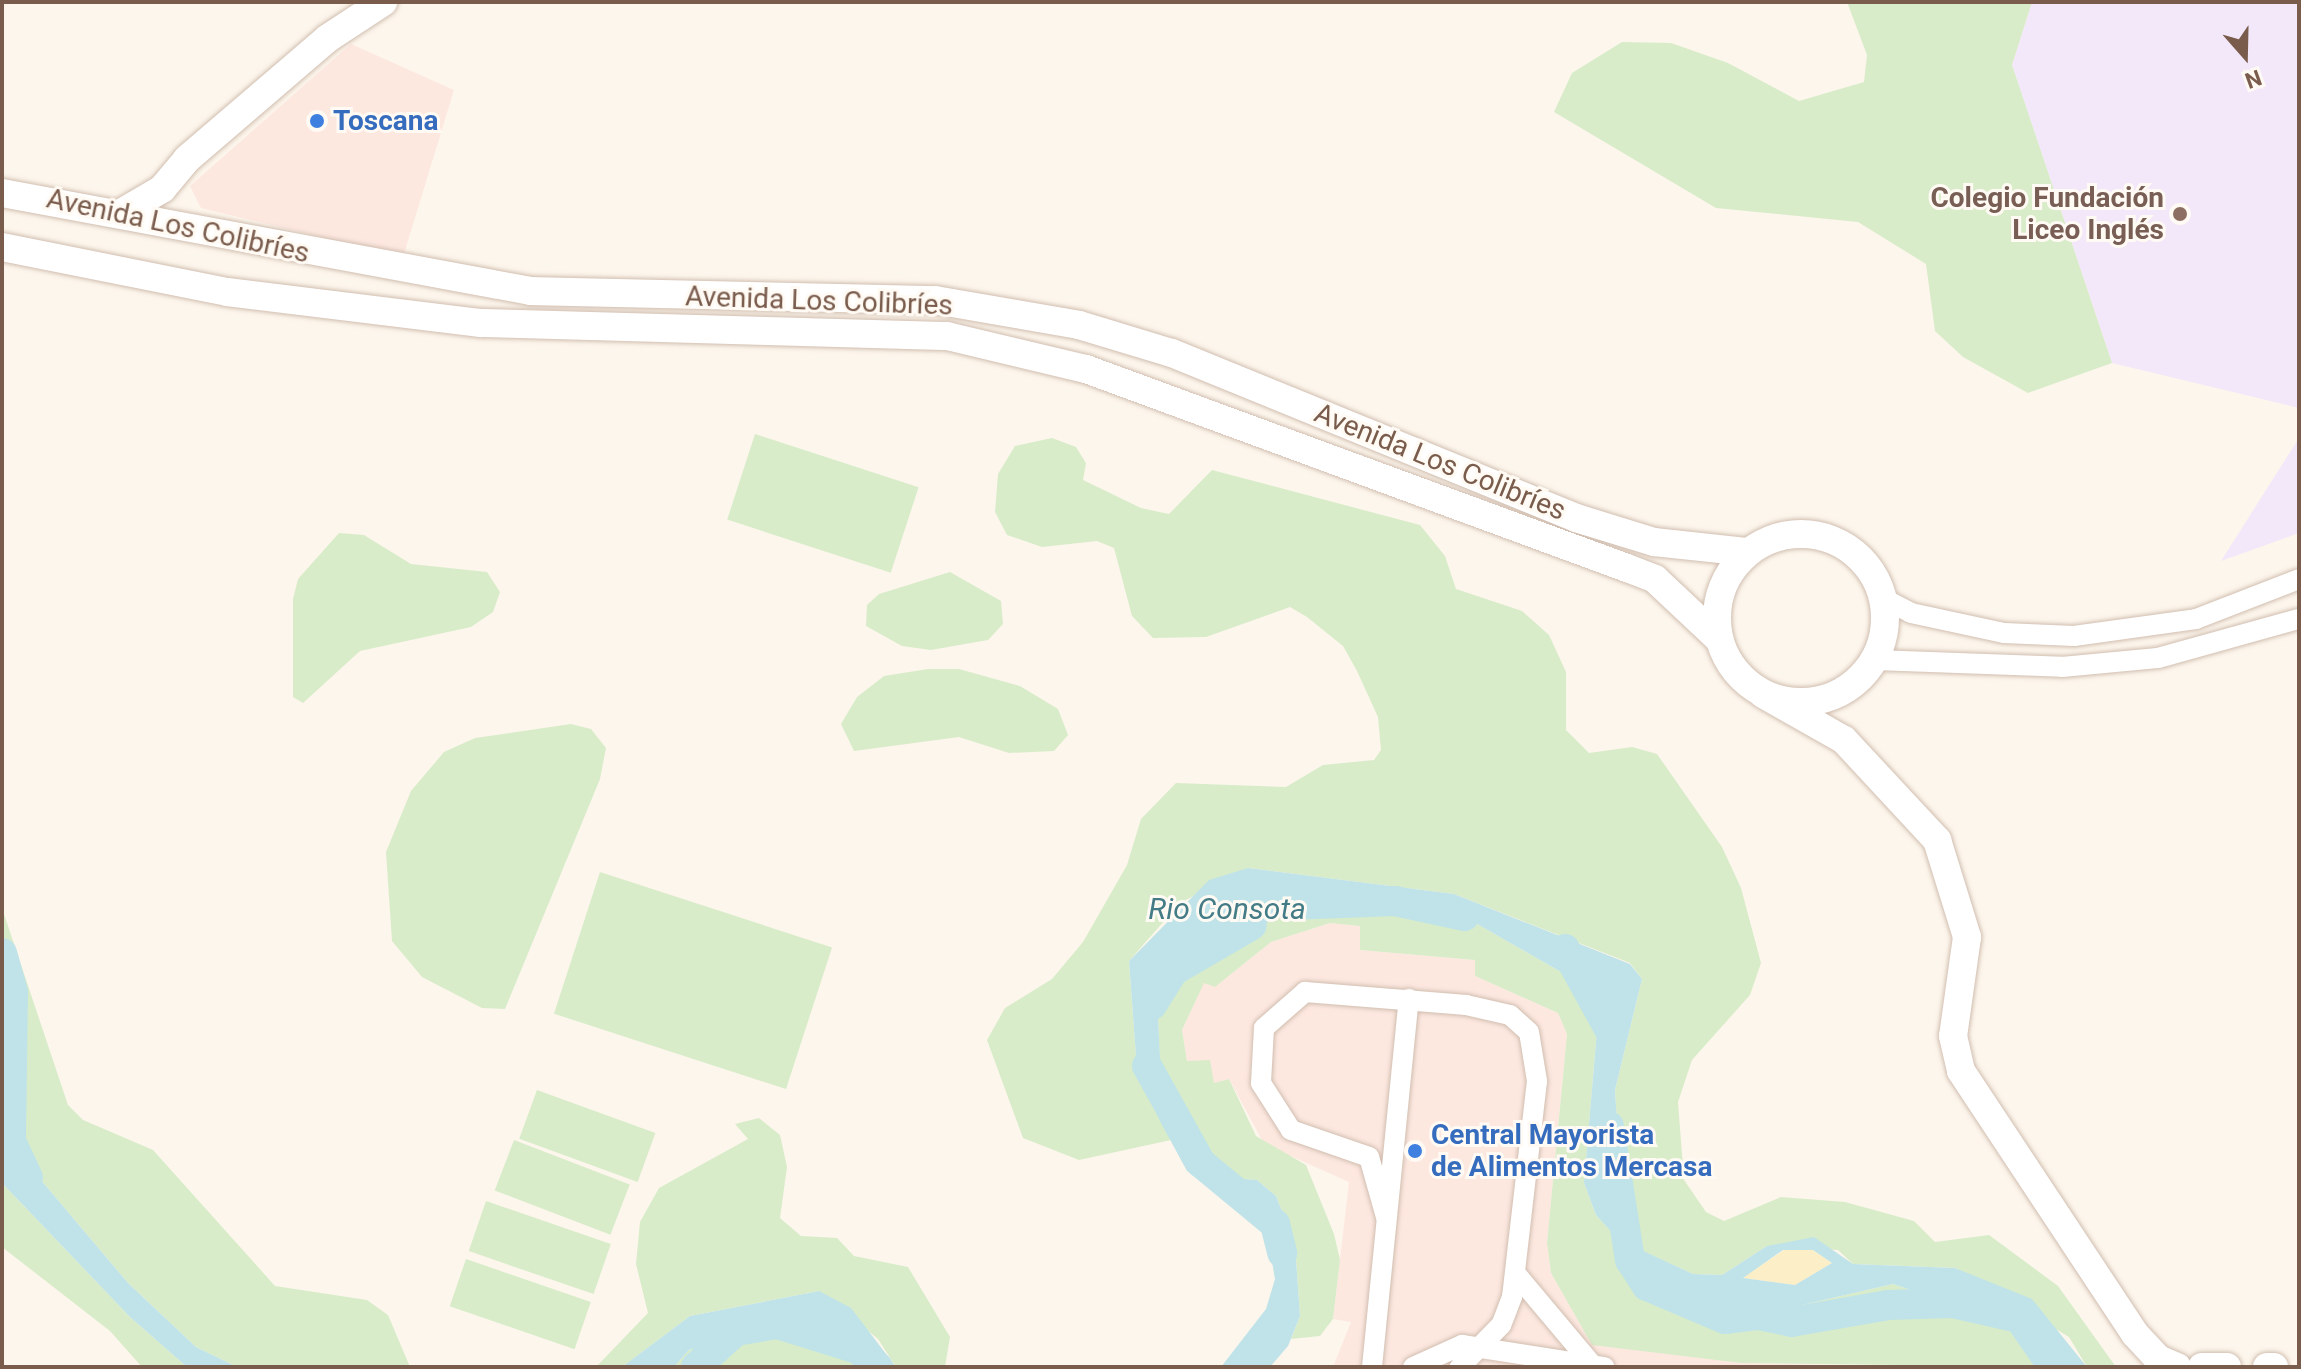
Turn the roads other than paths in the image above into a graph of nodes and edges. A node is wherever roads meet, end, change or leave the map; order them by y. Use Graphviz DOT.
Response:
graph roads {
  1 [pos="383,2"];
  2 [pos="162,189"];
  3 [pos="2,193"];
  4 [pos="121,213"];
  5 [pos="188,227"];
  6 [pos="2,247"];
  7 [pos="377,267"];
  8 [pos="366,311"];
  9 [pos="1748,552"];
  10 [pos="2299,579"];
  11 [pos="1884,599"];
  12 [pos="2299,619"];
  13 [pos="1719,639"];
  14 [pos="1875,660"];
  15 [pos="1845,690"];
  16 [pos="1763,694"];
  17 [pos="1844,740"];
  18 [pos="1409,999"];
  19 [pos="1386,1217"];
  20 [pos="1516,1274"];
  21 [pos="1473,1361"];
  22 [pos="1372,1367"];
  23 [pos="1413,1367"];
  24 [pos="1594,1367"];
  25 [pos="1604,1367"];
  26 [pos="2177,1367"];
  27 [pos="2202,1367"];
  28 [pos="2227,1367"];
  29 [pos="2267,1367"];
  30 [pos="2274,1367"];
  1 -- 2 [label="main road"];
  2 -- 4 [label="main road"];
  2 -- 5 [label="main road"];
  3 -- 4 [label="main road, Avenida Los Colibríes"];
  4 -- 5 [label="main road, Avenida Los Colibríes"];
  5 -- 7 [label="main road, Avenida Los Colibríes"];
  6 -- 8 [label="main road, Avenida Los Colibríes"];
  7 -- 8 [label="main road"];
  7 -- 9 [label="main road, Avenida Los Colibríes"];
  8 -- 13 [label="main road, Avenida Los Colibríes"];
  9 -- 11 [label="main road"];
  9 -- 13 [label="main road"];
  10 -- 11 [label="street"];
  11 -- 14 [label="main road"];
  12 -- 14 [label="street"];
  13 -- 16 [label="main road"];
  14 -- 15 [label="main road"];
  15 -- 16 [label="main road"];
  15 -- 17 [label="main road"];
  16 -- 17 [label="main road"];
  17 -- 26 [label="main road"];
  18 -- 19 [label="street"];
  18 -- 19 [label="street"];
  18 -- 20 [label="street"];
  19 -- 22 [label="street"];
  20 -- 21 [label="street"];
  20 -- 24 [label="street"];
  21 -- 23 [label="street"];
  21 -- 24 [label="street"];
  24 -- 25 [label="street"];
  27 -- 28 [label="main road"];
  29 -- 30 [label="main road"];
}
